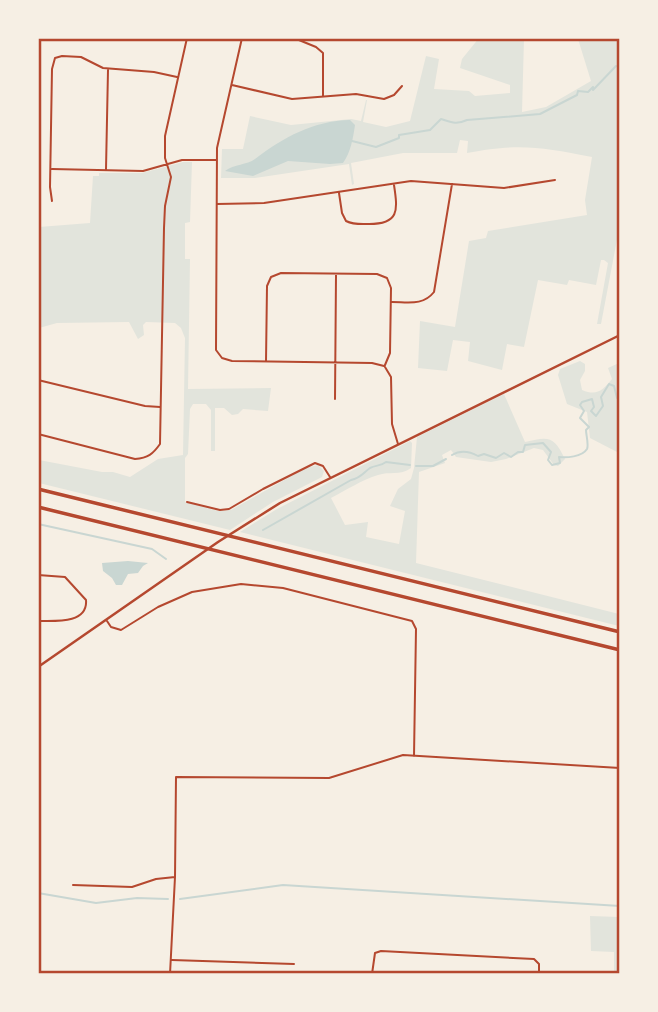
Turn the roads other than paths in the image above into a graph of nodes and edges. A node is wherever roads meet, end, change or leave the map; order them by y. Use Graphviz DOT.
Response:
graph roads {
  1 [pos="187,38"];
  2 [pos="242,38"];
  3 [pos="294,38"];
  4 [pos="108,69"];
  5 [pos="178,77"];
  6 [pos="231,85"];
  7 [pos="402,86"];
  8 [pos="323,97"];
  9 [pos="216,160"];
  10 [pos="167,163"];
  11 [pos="51,169"];
  12 [pos="106,170"];
  13 [pos="555,180"];
  14 [pos="394,183"];
  15 [pos="452,183"];
  16 [pos="338,192"];
  17 [pos="52,201"];
  18 [pos="216,204"];
  19 [pos="336,274"];
  20 [pos="391,302"];
  21 [pos="620,335"];
  22 [pos="266,362"];
  23 [pos="335,362"];
  24 [pos="384,366"];
  25 [pos="38,380"];
  26 [pos="335,399"];
  27 [pos="162,407"];
  28 [pos="38,434"];
  29 [pos="398,444"];
  30 [pos="330,477"];
  31 [pos="38,489"];
  32 [pos="187,502"];
  33 [pos="38,507"];
  34 [pos="38,575"];
  35 [pos="107,620"];
  36 [pos="38,621"];
  37 [pos="620,632"];
  38 [pos="620,650"];
  39 [pos="38,667"];
  40 [pos="414,756"];
  41 [pos="620,768"];
  42 [pos="175,877"];
  43 [pos="73,885"];
  44 [pos="170,960"];
  45 [pos="293,964"];
  46 [pos="170,974"];
  47 [pos="372,974"];
  48 [pos="539,974"];
  1 -- 5 [label="street"];
  2 -- 6 [label="street"];
  3 -- 8 [label="street"];
  4 -- 5 [label="street"];
  4 -- 11 [label="street"];
  4 -- 12 [label="street"];
  5 -- 10 [label="street"];
  6 -- 8 [label="street"];
  6 -- 9 [label="street"];
  7 -- 8 [label="street"];
  9 -- 10 [label="street"];
  9 -- 18 [label="street"];
  10 -- 12 [label="street"];
  10 -- 27 [label="street"];
  11 -- 12 [label="street"];
  11 -- 17 [label="street"];
  13 -- 15 [label="street"];
  14 -- 15 [label="street"];
  14 -- 16 [label="street"];
  14 -- 16 [label="street"];
  15 -- 20 [label="street"];
  16 -- 18 [label="street"];
  18 -- 22 [label="street"];
  19 -- 20 [label="street"];
  19 -- 22 [label="street"];
  19 -- 23 [label="street"];
  20 -- 24 [label="street"];
  21 -- 29 [label="street"];
  22 -- 23 [label="street"];
  23 -- 24 [label="street"];
  23 -- 26 [label="street"];
  24 -- 29 [label="street"];
  25 -- 27 [label="street"];
  27 -- 28 [label="street"];
  29 -- 30 [label="street"];
  30 -- 32 [label="street"];
  30 -- 35 [label="street"];
  31 -- 37 [label="highway"];
  33 -- 38 [label="highway"];
  34 -- 36 [label="street"];
  35 -- 39 [label="street"];
  35 -- 40 [label="street"];
  40 -- 41 [label="street"];
  40 -- 42 [label="street"];
  42 -- 43 [label="street"];
  42 -- 44 [label="street"];
  44 -- 45 [label="street"];
  44 -- 46 [label="street"];
  47 -- 48 [label="street"];
}
